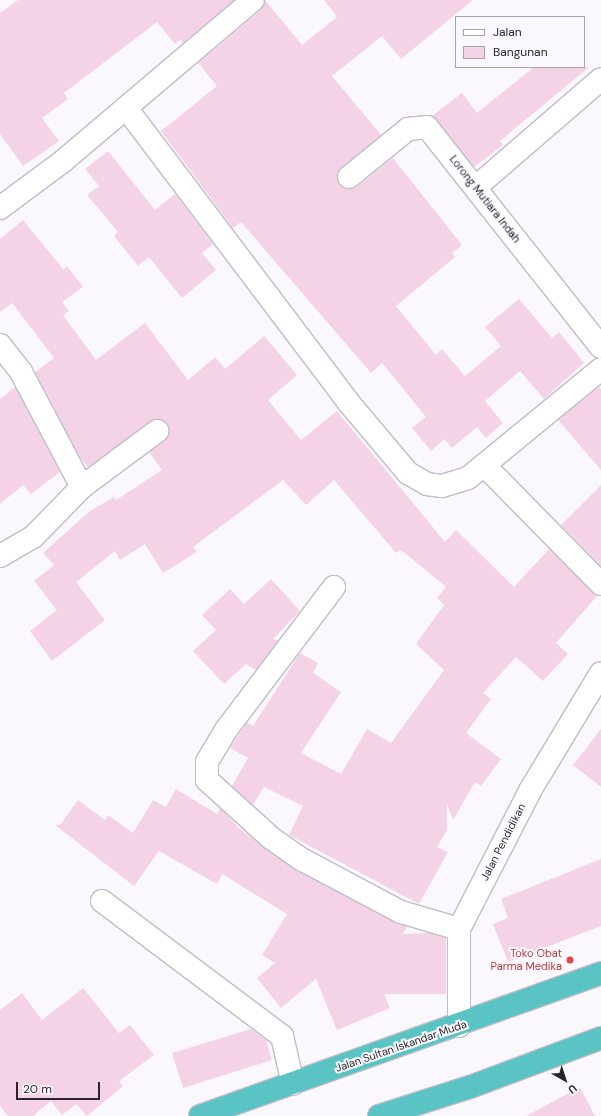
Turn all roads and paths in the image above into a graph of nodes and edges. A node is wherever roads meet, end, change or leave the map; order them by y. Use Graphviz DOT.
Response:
graph roads {
  1 [pos="253,0"];
  2 [pos="601,79"];
  3 [pos="126,108"];
  4 [pos="349,177"];
  5 [pos="476,187"];
  6 [pos="0,208"];
  7 [pos="0,345"];
  8 [pos="601,347"];
  9 [pos="601,369"];
  10 [pos="157,431"];
  11 [pos="484,465"];
  12 [pos="82,487"];
  13 [pos="0,556"];
  14 [pos="601,584"];
  15 [pos="334,587"];
  16 [pos="601,673"];
  17 [pos="102,901"];
  18 [pos="459,929"];
  19 [pos="601,973"];
  20 [pos="458,1026"];
  21 [pos="601,1038"];
  22 [pos="293,1084"];
  23 [pos="200,1116"];
  24 [pos="379,1116"];
  1 -- 3 [label="street"];
  2 -- 5 [label="street"];
  3 -- 6 [label="street"];
  3 -- 11 [label="street"];
  4 -- 5 [label="street, Lorong Mutiara Indah"];
  5 -- 8 [label="street, Lorong Mutiara Indah"];
  7 -- 12 [label="street"];
  9 -- 11 [label="street"];
  10 -- 12 [label="street"];
  11 -- 14 [label="street"];
  12 -- 13 [label="street"];
  15 -- 18 [label="street"];
  16 -- 18 [label="street, Jalan Pendidikan"];
  17 -- 22 [label="street"];
  18 -- 20 [label="street, Jalan Pendidikan"];
  19 -- 20 [label="highway, Jalan Sultan Iskandar Muda"];
  20 -- 22 [label="highway, Jalan Sultan Iskandar Muda"];
  21 -- 24 [label="highway"];
  22 -- 23 [label="highway, Jalan Sultan Iskandar Muda"];
}
